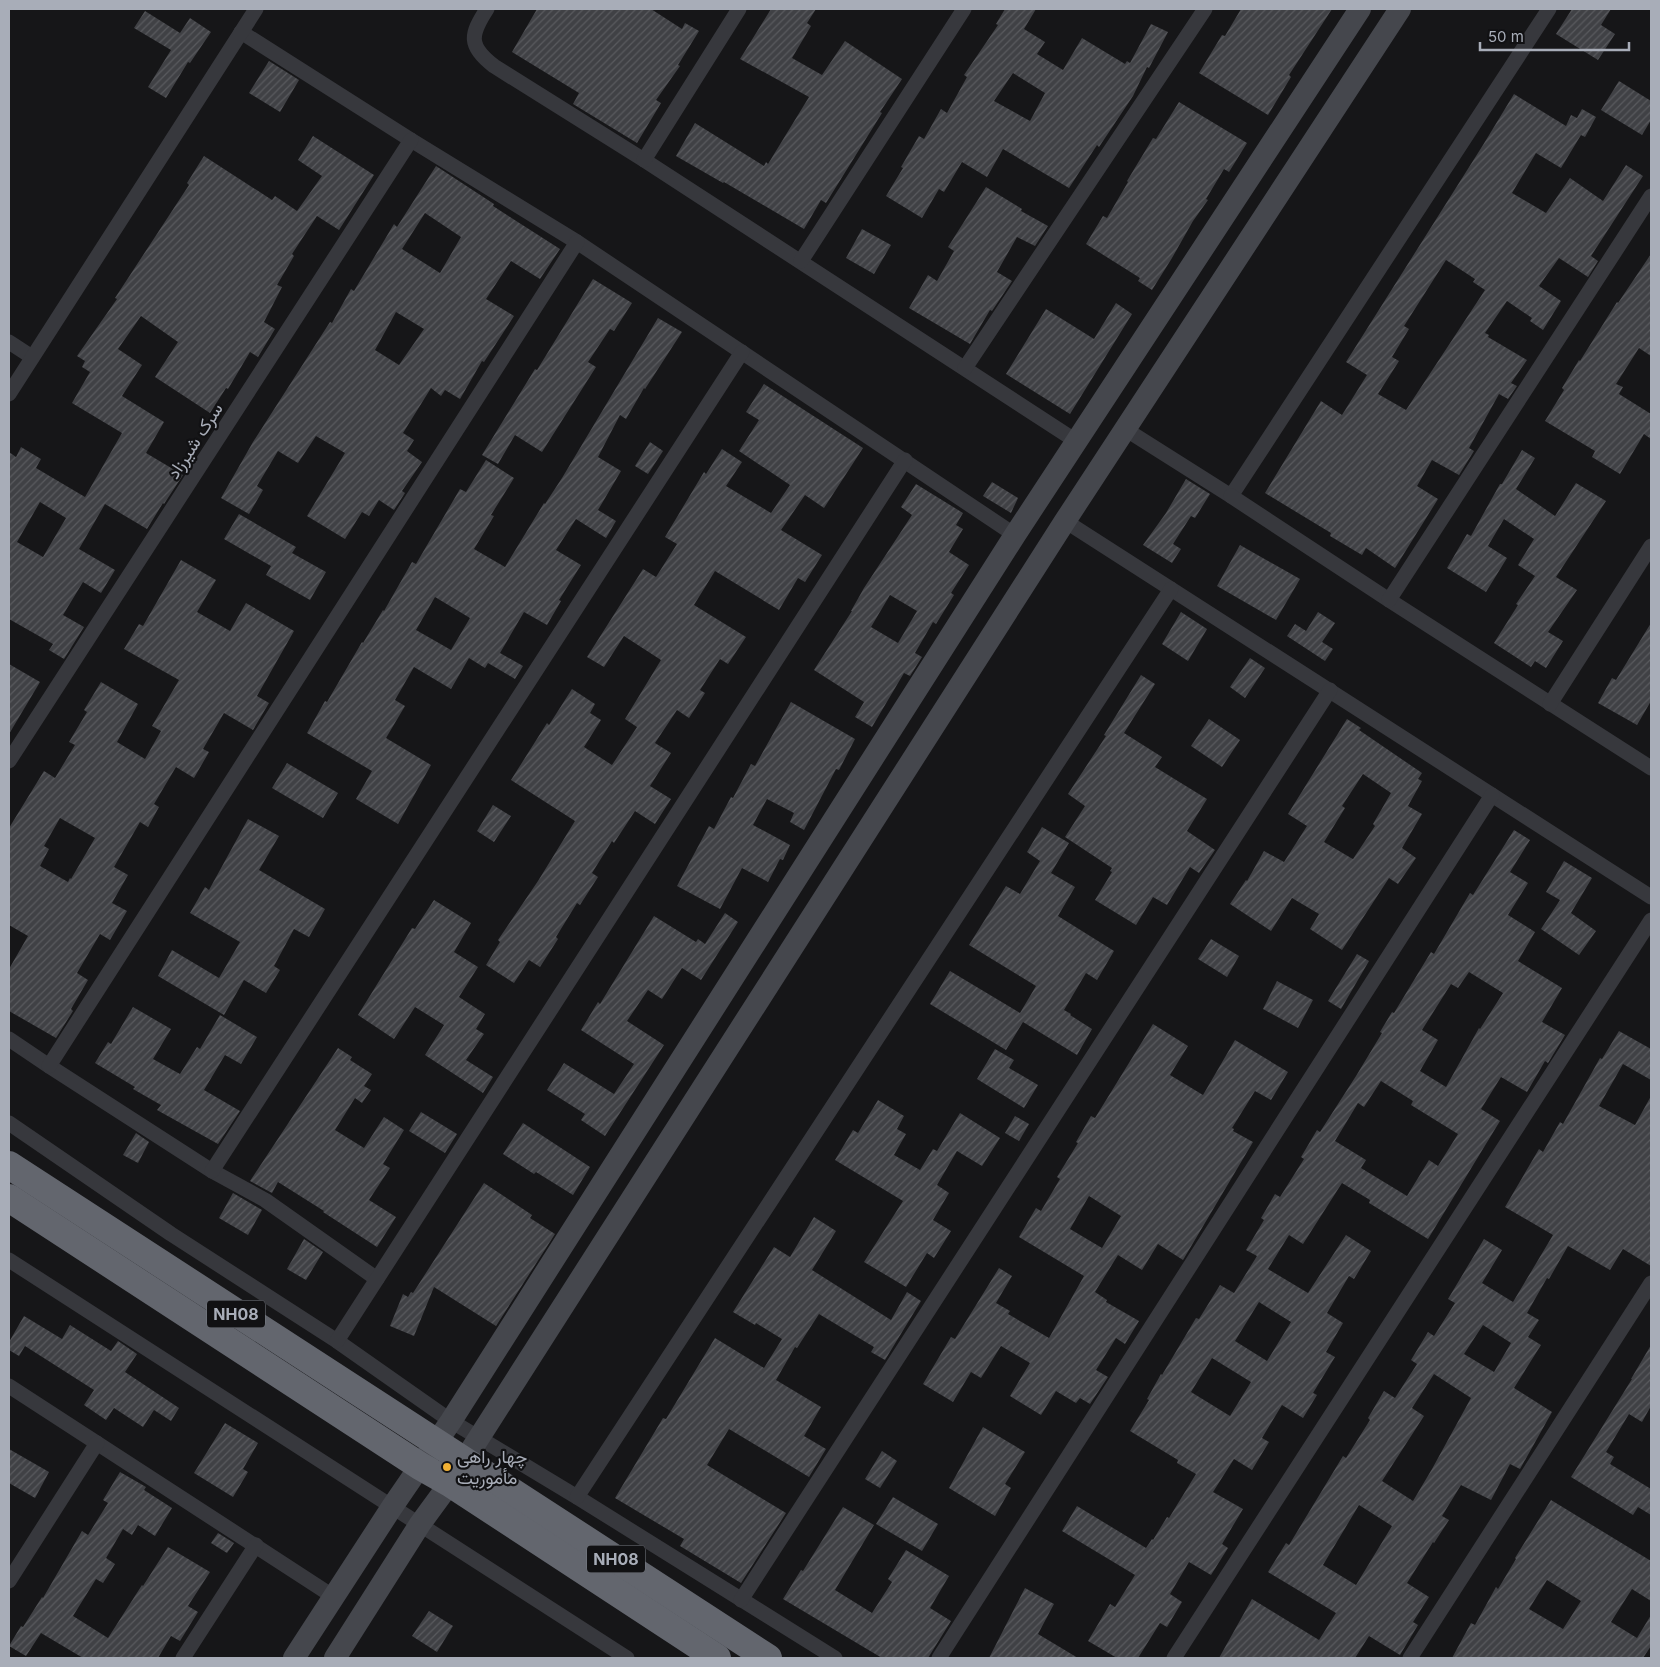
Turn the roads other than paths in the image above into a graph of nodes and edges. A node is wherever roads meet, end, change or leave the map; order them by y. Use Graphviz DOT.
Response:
graph roads {
  1 [pos="256,9"];
  2 [pos="487,9"];
  3 [pos="739,9"];
  4 [pos="964,9"];
  5 [pos="1205,9"];
  6 [pos="1360,9"];
  7 [pos="1400,9"];
  8 [pos="1549,9"];
  9 [pos="241,32"];
  10 [pos="411,140"];
  11 [pos="644,160"];
  12 [pos="1651,196"];
  13 [pos="577,242"];
  14 [pos="800,261"];
  15 [pos="9,342"];
  16 [pos="742,352"];
  17 [pos="32,357"];
  18 [pos="965,368"];
  19 [pos="9,394"];
  20 [pos="1125,429"];
  21 [pos="1076,441"];
  22 [pos="905,460"];
  23 [pos="1231,496"];
  24 [pos="1065,521"];
  25 [pos="1015,535"];
  26 [pos="1651,546"];
  27 [pos="991,573"];
  28 [pos="1171,589"];
  29 [pos="1020,591"];
  30 [pos="1389,600"];
  31 [pos="1330,690"];
  32 [pos="1550,704"];
  33 [pos="9,761"];
  34 [pos="1651,768"];
  35 [pos="1492,795"];
  36 [pos="1651,897"];
  37 [pos="1651,920"];
  38 [pos="9,1039"];
  39 [pos="49,1066"];
  40 [pos="9,1123"];
  41 [pos="9,1166"];
  42 [pos="212,1171"];
  43 [pos="9,1198"];
  44 [pos="9,1260"];
  45 [pos="376,1279"];
  46 [pos="1651,1283"];
  47 [pos="337,1340"];
  48 [pos="9,1386"];
  49 [pos="451,1421"];
  50 [pos="479,1437"];
  51 [pos="97,1443"];
  52 [pos="435,1444"];
  53 [pos="464,1460"];
  54 [pos="420,1466"];
  55 [pos="450,1483"];
  56 [pos="577,1498"];
  57 [pos="392,1507"];
  58 [pos="420,1524"];
  59 [pos="256,1545"];
  60 [pos="9,1581"];
  61 [pos="334,1597"];
  62 [pos="741,1600"];
  63 [pos="183,1658"];
  64 [pos="294,1658"];
  65 [pos="335,1658"];
  66 [pos="627,1658"];
  67 [pos="717,1658"];
  68 [pos="768,1658"];
  69 [pos="835,1658"];
  70 [pos="939,1658"];
  71 [pos="1174,1658"];
  72 [pos="1410,1658"];
  1 -- 9 [label="street"];
  2 -- 11 [label="street"];
  3 -- 11 [label="street"];
  4 -- 14 [label="street"];
  5 -- 18 [label="street"];
  6 -- 21 [label="street"];
  7 -- 20 [label="street"];
  8 -- 23 [label="street"];
  9 -- 10 [label="street"];
  9 -- 17 [label="street"];
  10 -- 13 [label="street"];
  10 -- 33 [label="street, سرک شیرزاد"];
  11 -- 14 [label="street"];
  12 -- 30 [label="street"];
  13 -- 16 [label="street"];
  13 -- 39 [label="street"];
  14 -- 18 [label="street"];
  15 -- 17 [label="street"];
  16 -- 22 [label="street"];
  16 -- 42 [label="street"];
  17 -- 19 [label="street"];
  18 -- 21 [label="street"];
  20 -- 23 [label="street"];
  20 -- 24 [label="street"];
  21 -- 25 [label="street"];
  22 -- 25 [label="street"];
  22 -- 45 [label="street"];
  23 -- 30 [label="street"];
  24 -- 28 [label="street"];
  24 -- 29 [label="street"];
  25 -- 27 [label="street"];
  26 -- 32 [label="street"];
  27 -- 29 [label="street"];
  27 -- 49 [label="street"];
  28 -- 31 [label="street"];
  28 -- 56 [label="street"];
  29 -- 50 [label="street"];
  30 -- 32 [label="street"];
  31 -- 35 [label="street"];
  31 -- 62 [label="street"];
  32 -- 34 [label="street"];
  35 -- 36 [label="street"];
  35 -- 70 [label="street"];
  37 -- 71 [label="street"];
  38 -- 39 [label="street"];
  39 -- 42 [label="street"];
  40 -- 47 [label="street"];
  41 -- 52 [label="highway, NH08"];
  42 -- 45 [label="street"];
  43 -- 54 [label="highway, NH08"];
  44 -- 57 [label="street"];
  45 -- 47 [label="street"];
  46 -- 72 [label="street"];
  47 -- 49 [label="street"];
  48 -- 51 [label="street"];
  49 -- 50 [label="street"];
  49 -- 52 [label="street"];
  50 -- 53 [label="street"];
  50 -- 56 [label="street"];
  51 -- 59 [label="street"];
  51 -- 60 [label="street"];
  52 -- 53 [label="highway, NH08"];
  52 -- 54 [label="street"];
  53 -- 55 [label="street"];
  53 -- 68 [label="highway, NH08"];
  54 -- 55 [label="highway, NH08"];
  54 -- 57 [label="street"];
  55 -- 58 [label="street"];
  55 -- 67 [label="highway, NH08"];
  56 -- 62 [label="street"];
  57 -- 58 [label="street"];
  57 -- 61 [label="street"];
  58 -- 65 [label="street"];
  58 -- 66 [label="street"];
  59 -- 61 [label="street"];
  59 -- 63 [label="street"];
  61 -- 64 [label="street"];
  62 -- 69 [label="street"];
}
